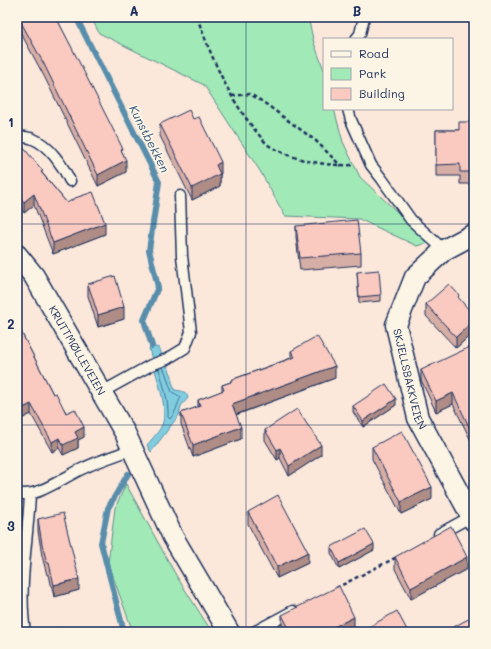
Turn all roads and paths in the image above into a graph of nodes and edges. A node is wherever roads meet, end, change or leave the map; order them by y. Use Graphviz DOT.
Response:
graph roads {
  1 [pos="197,17"];
  2 [pos="364,17"];
  3 [pos="357,38"];
  4 [pos="232,96"];
  5 [pos="348,110"];
  6 [pos="17,136"];
  7 [pos="371,165"];
  8 [pos="342,166"];
  9 [pos="70,181"];
  10 [pos="180,196"];
  11 [pos="474,234"];
  12 [pos="444,250"];
  13 [pos="17,255"];
  14 [pos="102,392"];
  15 [pos="133,449"];
  16 [pos="17,493"];
  17 [pos="30,494"];
  18 [pos="473,519"];
  19 [pos="431,538"];
  20 [pos="397,557"];
  21 [pos="334,590"];
  22 [pos="300,607"];
  23 [pos="25,632"];
  24 [pos="229,632"];
  25 [pos="254,632"];
  1 -- 4 [label="path"];
  2 -- 3 [label="lane"];
  4 -- 8 [label="path"];
  4 -- 8 [label="path"];
  5 -- 7 [label="lane"];
  6 -- 9 [label="lane"];
  7 -- 8 [label="path"];
  7 -- 12 [label="lane"];
  10 -- 14 [label="lane"];
  11 -- 12 [label="street, SKJELLSBAKKVEIEN"];
  12 -- 18 [label="street, SKJELLSBAKKVEIEN"];
  13 -- 14 [label="street, KRUTTMØLLEVEIEN"];
  14 -- 15 [label="street, KRUTTMØLLEVEIEN"];
  15 -- 17 [label="lane"];
  15 -- 24 [label="street, KRUTTMØLLEVEIEN"];
  16 -- 17 [label="lane"];
  17 -- 23 [label="lane"];
  18 -- 19 [label="lane"];
  20 -- 21 [label="path"];
  22 -- 25 [label="lane"];
}
